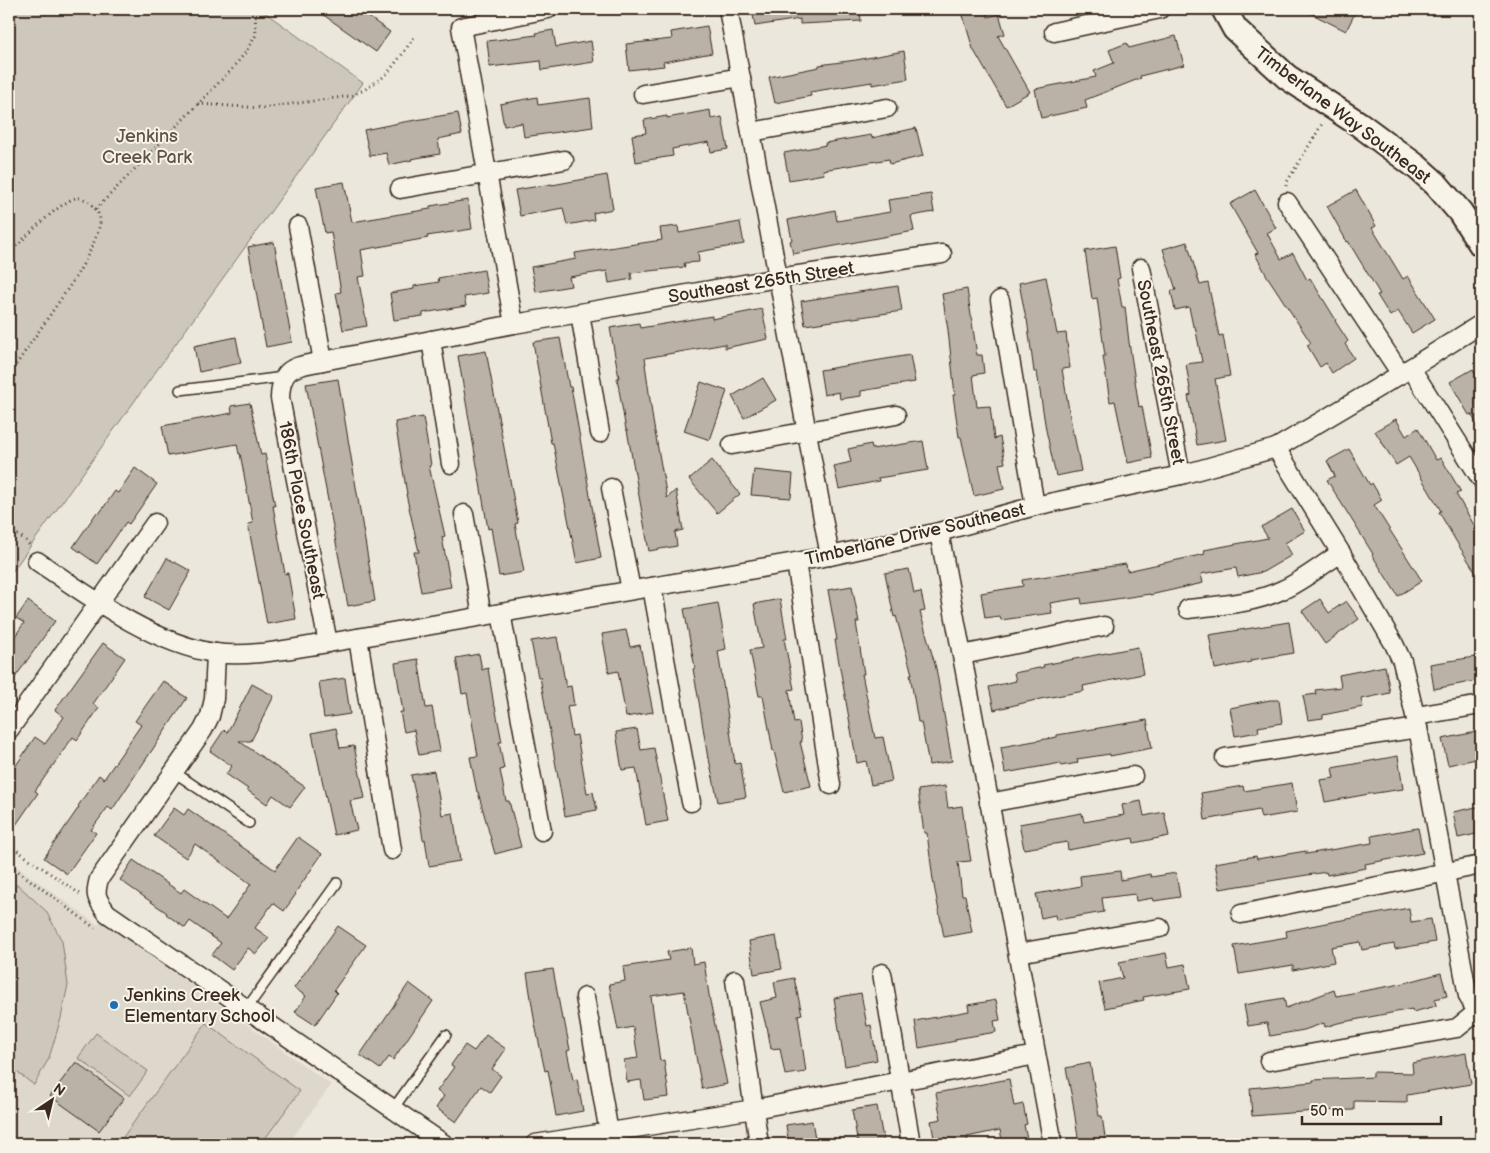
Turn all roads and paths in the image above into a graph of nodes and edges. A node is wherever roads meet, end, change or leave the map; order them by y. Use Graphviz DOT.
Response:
graph roads {
  1 [pos="256,9"];
  2 [pos="548,9"];
  3 [pos="728,9"];
  4 [pos="1160,9"];
  5 [pos="1224,9"];
  6 [pos="1054,32"];
  7 [pos="415,36"];
  8 [pos="741,77"];
  9 [pos="643,94"];
  10 [pos="198,104"];
  11 [pos="1333,107"];
  12 [pos="887,108"];
  13 [pos="752,132"];
  14 [pos="564,160"];
  15 [pos="488,173"];
  16 [pos="400,189"];
  17 [pos="1287,202"];
  18 [pos="96,209"];
  19 [pos="298,226"];
  20 [pos="1481,244"];
  21 [pos="9,254"];
  22 [pos="942,254"];
  23 [pos="1141,268"];
  24 [pos="778,278"];
  25 [pos="1000,300"];
  26 [pos="580,313"];
  27 [pos="514,324"];
  28 [pos="1481,324"];
  29 [pos="432,340"];
  30 [pos="323,361"];
  31 [pos="1406,371"];
  32 [pos="9,375"];
  33 [pos="284,377"];
  34 [pos="180,390"];
  35 [pos="896,415"];
  36 [pos="807,432"];
  37 [pos="600,433"];
  38 [pos="732,445"];
  39 [pos="1276,448"];
  40 [pos="451,464"];
  41 [pos="1181,475"];
  42 [pos="1481,479"];
  43 [pos="612,488"];
  44 [pos="1035,506"];
  45 [pos="464,514"];
  46 [pos="155,523"];
  47 [pos="9,529"];
  48 [pos="939,532"];
  49 [pos="1340,553"];
  50 [pos="830,556"];
  51 [pos="37,562"];
  52 [pos="796,562"];
  53 [pos="652,587"];
  54 [pos="631,590"];
  55 [pos="98,603"];
  56 [pos="1188,609"];
  57 [pos="501,613"];
  58 [pos="482,616"];
  59 [pos="1104,626"];
  60 [pos="358,638"];
  61 [pos="328,643"];
  62 [pos="216,653"];
  63 [pos="962,655"];
  64 [pos="1481,705"];
  65 [pos="1417,722"];
  66 [pos="9,730"];
  67 [pos="1225,758"];
  68 [pos="174,772"];
  69 [pos="1133,776"];
  70 [pos="831,785"];
  71 [pos="691,802"];
  72 [pos="989,803"];
  73 [pos="249,823"];
  74 [pos="542,831"];
  75 [pos="9,845"];
  76 [pos="392,850"];
  77 [pos="1481,865"];
  78 [pos="1445,872"];
  79 [pos="9,878"];
  80 [pos="337,883"];
  81 [pos="96,891"];
  82 [pos="108,913"];
  83 [pos="1242,914"];
  84 [pos="1160,928"];
  85 [pos="1018,953"];
  86 [pos="882,974"];
  87 [pos="735,980"];
  88 [pos="585,996"];
  89 [pos="247,1008"];
  90 [pos="1479,1013"];
  91 [pos="446,1035"];
  92 [pos="1036,1055"];
  93 [pos="1269,1062"];
  94 [pos="900,1081"];
  95 [pos="393,1109"];
  96 [pos="754,1109"];
  97 [pos="610,1138"];
  98 [pos="444,1144"];
  99 [pos="535,1144"];
  100 [pos="759,1144"];
  101 [pos="911,1144"];
  102 [pos="1053,1144"];
  1 -- 10 [label="path"];
  2 -- 15 [label="street"];
  3 -- 8 [label="street"];
  4 -- 6 [label="street"];
  5 -- 11 [label="street, Timberlane Way Southeast"];
  7 -- 10 [label="path"];
  8 -- 9 [label="street"];
  8 -- 13 [label="street"];
  10 -- 18 [label="path"];
  11 -- 17 [label="path"];
  11 -- 20 [label="street, Timberlane Way Southeast"];
  12 -- 13 [label="street"];
  13 -- 24 [label="street"];
  14 -- 15 [label="street"];
  15 -- 16 [label="street"];
  15 -- 27 [label="street"];
  17 -- 31 [label="street"];
  18 -- 21 [label="path"];
  18 -- 32 [label="path"];
  19 -- 30 [label="street"];
  22 -- 24 [label="street, Southeast 265th Street"];
  23 -- 41 [label="street, Southeast 265th Street"];
  24 -- 26 [label="street, Southeast 265th Street"];
  24 -- 36 [label="street"];
  25 -- 44 [label="street, Timberlane Drive Southeast"];
  26 -- 27 [label="street, Southeast 265th Street"];
  26 -- 37 [label="street"];
  27 -- 29 [label="street, Southeast 265th Street"];
  28 -- 31 [label="street, Timberlane Drive Southeast"];
  29 -- 30 [label="street, Southeast 265th Street"];
  29 -- 40 [label="street"];
  30 -- 33 [label="street, Southeast 265th Street"];
  31 -- 39 [label="street, Timberlane Drive Southeast"];
  31 -- 42 [label="street"];
  33 -- 34 [label="lane"];
  33 -- 61 [label="street, 186th Place Southeast"];
  35 -- 36 [label="street"];
  36 -- 38 [label="street"];
  36 -- 50 [label="street"];
  39 -- 41 [label="street, Timberlane Drive Southeast"];
  39 -- 49 [label="street"];
  41 -- 44 [label="street, Timberlane Drive Southeast"];
  43 -- 54 [label="street"];
  44 -- 48 [label="street, Timberlane Drive Southeast"];
  45 -- 58 [label="street"];
  46 -- 55 [label="street"];
  47 -- 51 [label="path"];
  48 -- 50 [label="street, Timberlane Drive Southeast"];
  48 -- 63 [label="street"];
  49 -- 56 [label="street"];
  49 -- 65 [label="street"];
  50 -- 52 [label="street, Timberlane Drive Southeast"];
  51 -- 55 [label="street, Timberlane Drive Southeast"];
  52 -- 53 [label="street, Timberlane Drive Southeast"];
  52 -- 70 [label="street, Timberlane Drive Southeast"];
  53 -- 54 [label="street, Timberlane Drive Southeast"];
  53 -- 71 [label="street"];
  54 -- 57 [label="street, Timberlane Drive Southeast"];
  55 -- 62 [label="street, Timberlane Drive Southeast"];
  55 -- 66 [label="street"];
  57 -- 58 [label="street, Timberlane Drive Southeast"];
  57 -- 74 [label="street"];
  58 -- 60 [label="street, Timberlane Drive Southeast"];
  59 -- 63 [label="street"];
  60 -- 61 [label="street, Timberlane Drive Southeast"];
  60 -- 76 [label="street"];
  61 -- 62 [label="street, Timberlane Drive Southeast"];
  62 -- 68 [label="street"];
  63 -- 72 [label="street"];
  64 -- 65 [label="street"];
  65 -- 67 [label="street"];
  65 -- 78 [label="street"];
  68 -- 73 [label="lane"];
  68 -- 81 [label="street"];
  69 -- 72 [label="street"];
  72 -- 85 [label="street"];
  75 -- 81 [label="path"];
  77 -- 78 [label="street"];
  78 -- 83 [label="street"];
  78 -- 90 [label="street"];
  79 -- 82 [label="path"];
  80 -- 89 [label="lane"];
  81 -- 82 [label="street"];
  82 -- 89 [label="street"];
  84 -- 85 [label="street"];
  85 -- 92 [label="street"];
  86 -- 94 [label="street"];
  87 -- 96 [label="street"];
  88 -- 97 [label="street"];
  89 -- 95 [label="street"];
  90 -- 93 [label="street"];
  91 -- 95 [label="lane"];
  92 -- 94 [label="street"];
  92 -- 102 [label="street"];
  94 -- 96 [label="street"];
  94 -- 101 [label="street"];
  95 -- 98 [label="street"];
  96 -- 97 [label="street"];
  96 -- 100 [label="street"];
  97 -- 99 [label="street"];
}
